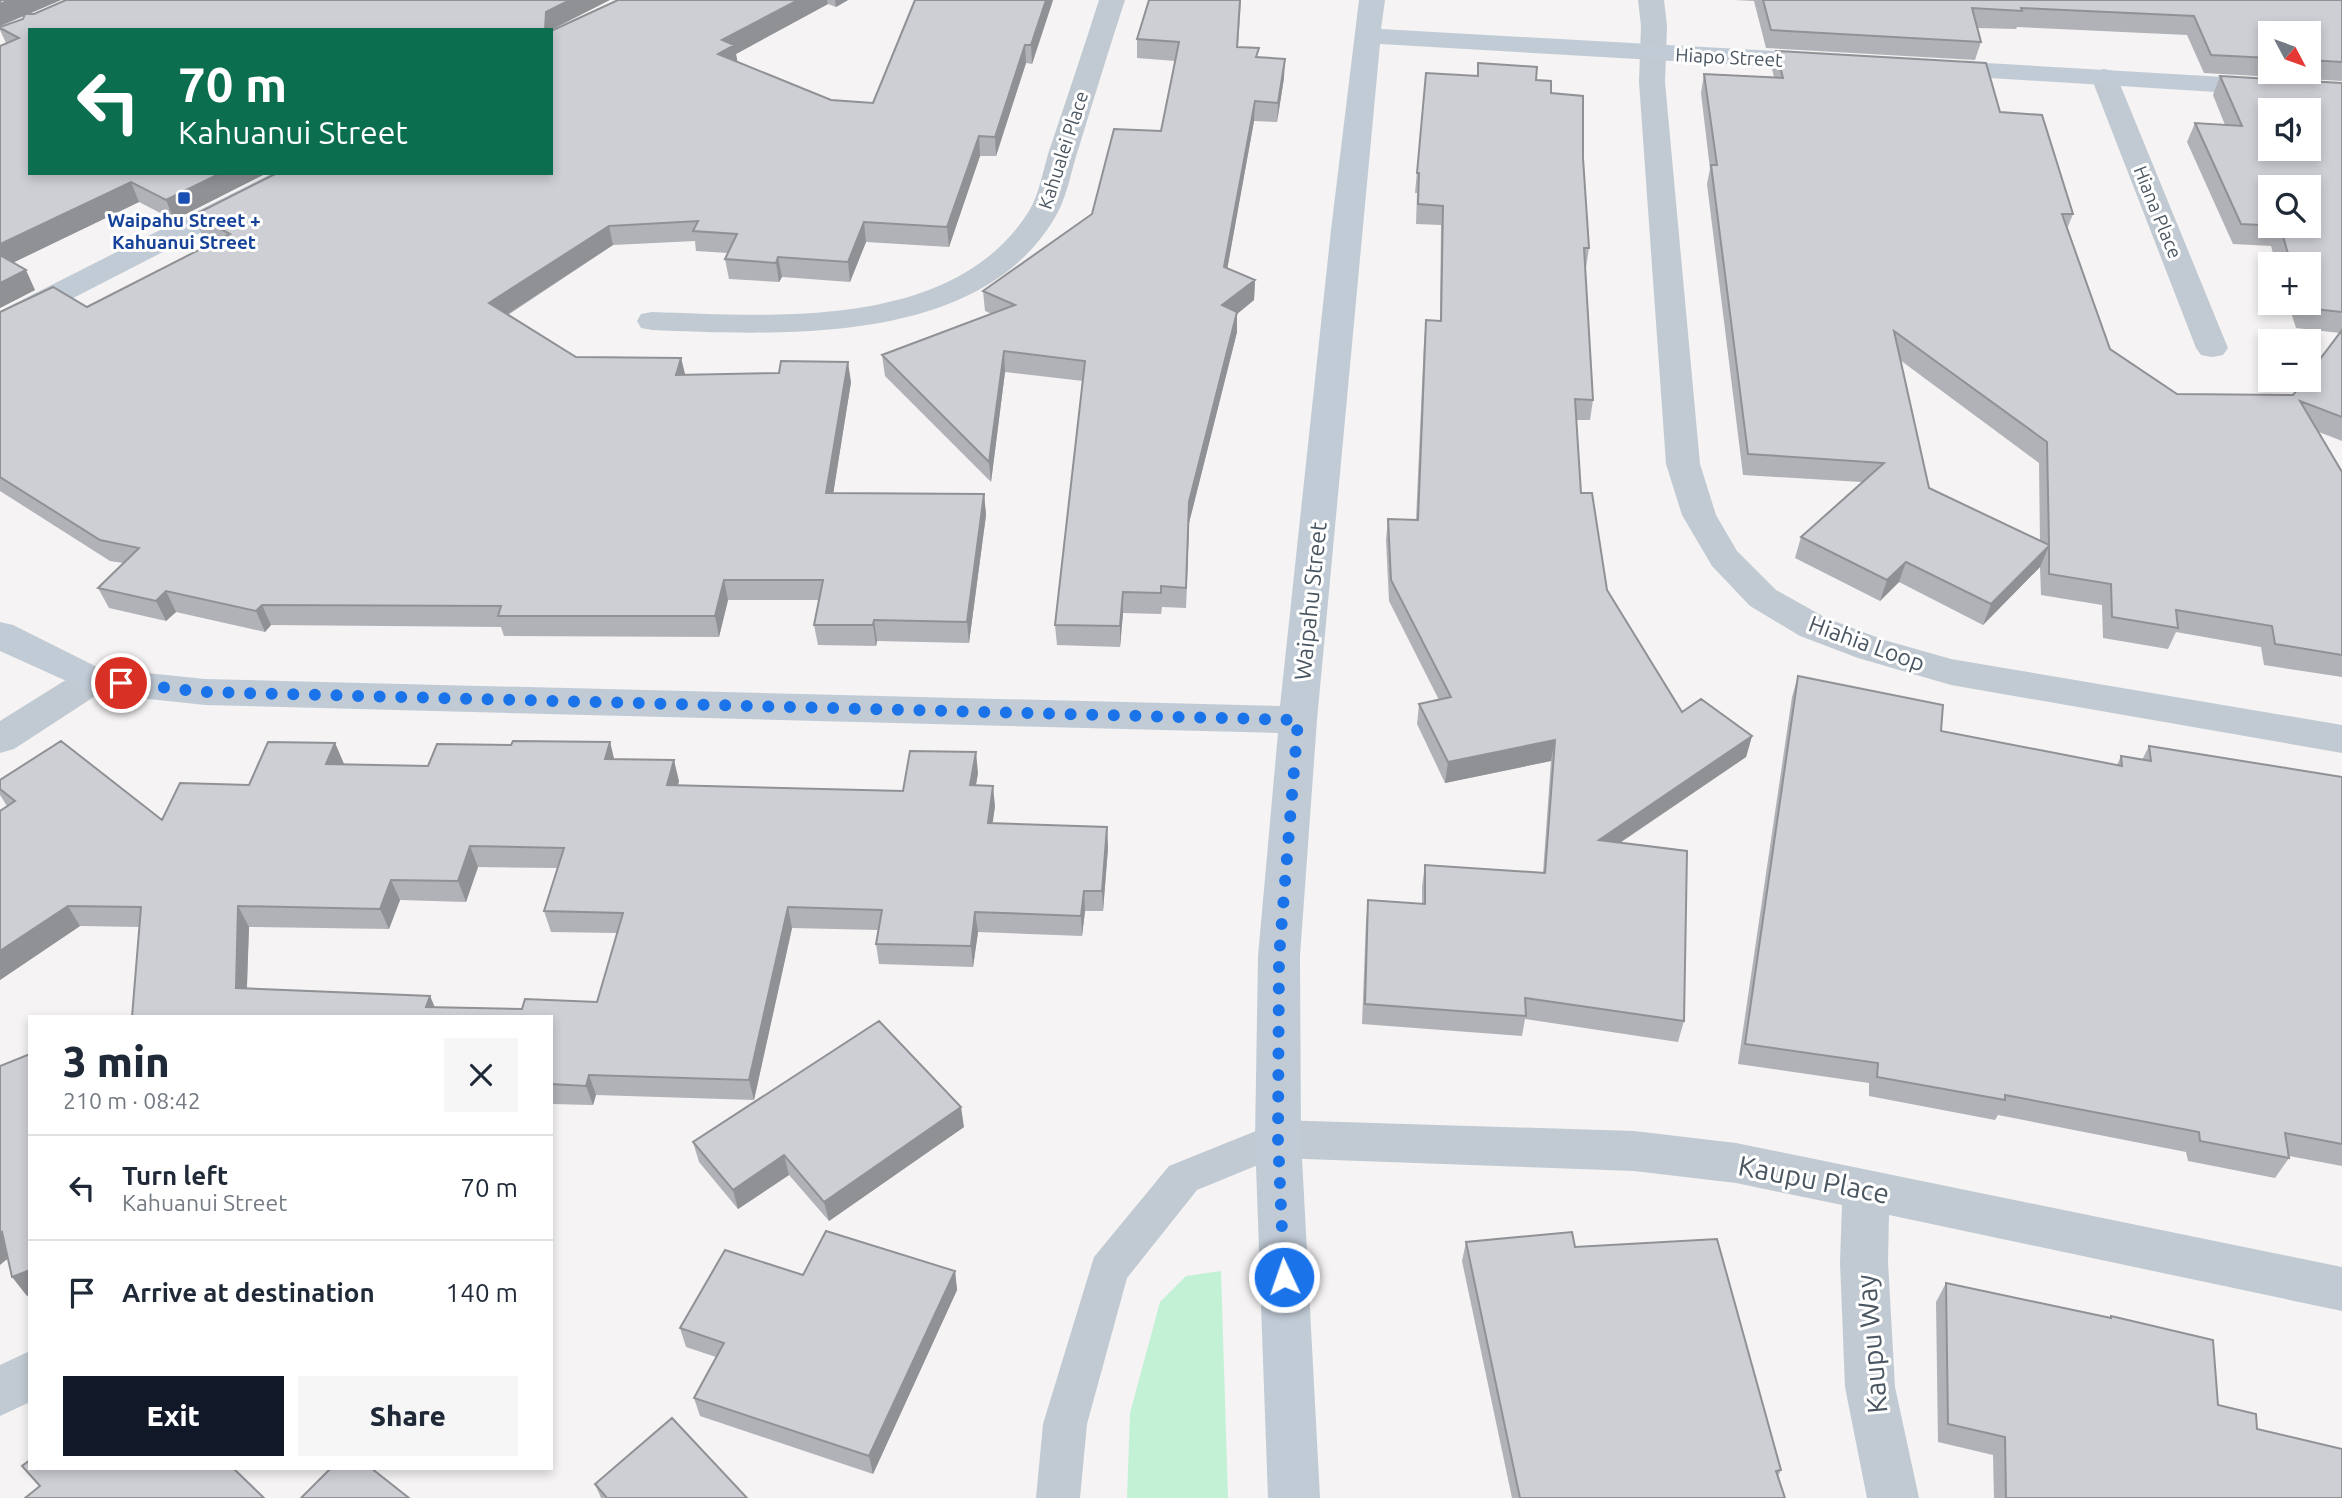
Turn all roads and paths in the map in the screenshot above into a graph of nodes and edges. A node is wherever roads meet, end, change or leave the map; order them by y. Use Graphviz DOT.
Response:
graph roads {
  1 [pos="1112,0"];
  2 [pos="1372,0"];
  3 [pos="1651,0"];
  4 [pos="1368,36"];
  5 [pos="1653,52"];
  6 [pos="1858,64"];
  7 [pos="1912,67"];
  8 [pos="2104,77"];
  9 [pos="2342,92"];
  10 [pos="291,175"];
  11 [pos="652,321"];
  12 [pos="0,323"];
  13 [pos="2212,348"];
  14 [pos="0,634"];
  15 [pos="93,680"];
  16 [pos="1298,720"];
  17 [pos="0,739"];
  18 [pos="2342,739"];
  19 [pos="1278,1139"];
  20 [pos="1866,1188"];
  21 [pos="2342,1289"];
  22 [pos="28,1375"];
  23 [pos="0,1393"];
  24 [pos="1058,1498"];
  25 [pos="1294,1498"];
  26 [pos="1894,1498"];
  1 -- 11 [label="street, Kahualei Place"];
  2 -- 4 [label="street, Waipahu Street"];
  3 -- 5 [label="street, Hiahia Loop"];
  4 -- 5 [label="street, Hiapo Street"];
  4 -- 16 [label="street, Waipahu Street"];
  5 -- 6 [label="street, Hiapo Street"];
  5 -- 18 [label="street, Hiahia Loop"];
  7 -- 8 [label="street"];
  8 -- 9 [label="street"];
  8 -- 13 [label="street, Hiana Place"];
  10 -- 12 [label="street"];
  14 -- 15 [label="street"];
  15 -- 16 [label="street"];
  15 -- 17 [label="street"];
  16 -- 19 [label="street, Waipahu Street"];
  19 -- 20 [label="street, Kaupu Place"];
  19 -- 24 [label="lane"];
  19 -- 25 [label="street, Waipahu Street"];
  20 -- 21 [label="street, Kaupu Place"];
  20 -- 26 [label="street, Kaupu Way"];
  22 -- 23 [label="street"];
}
